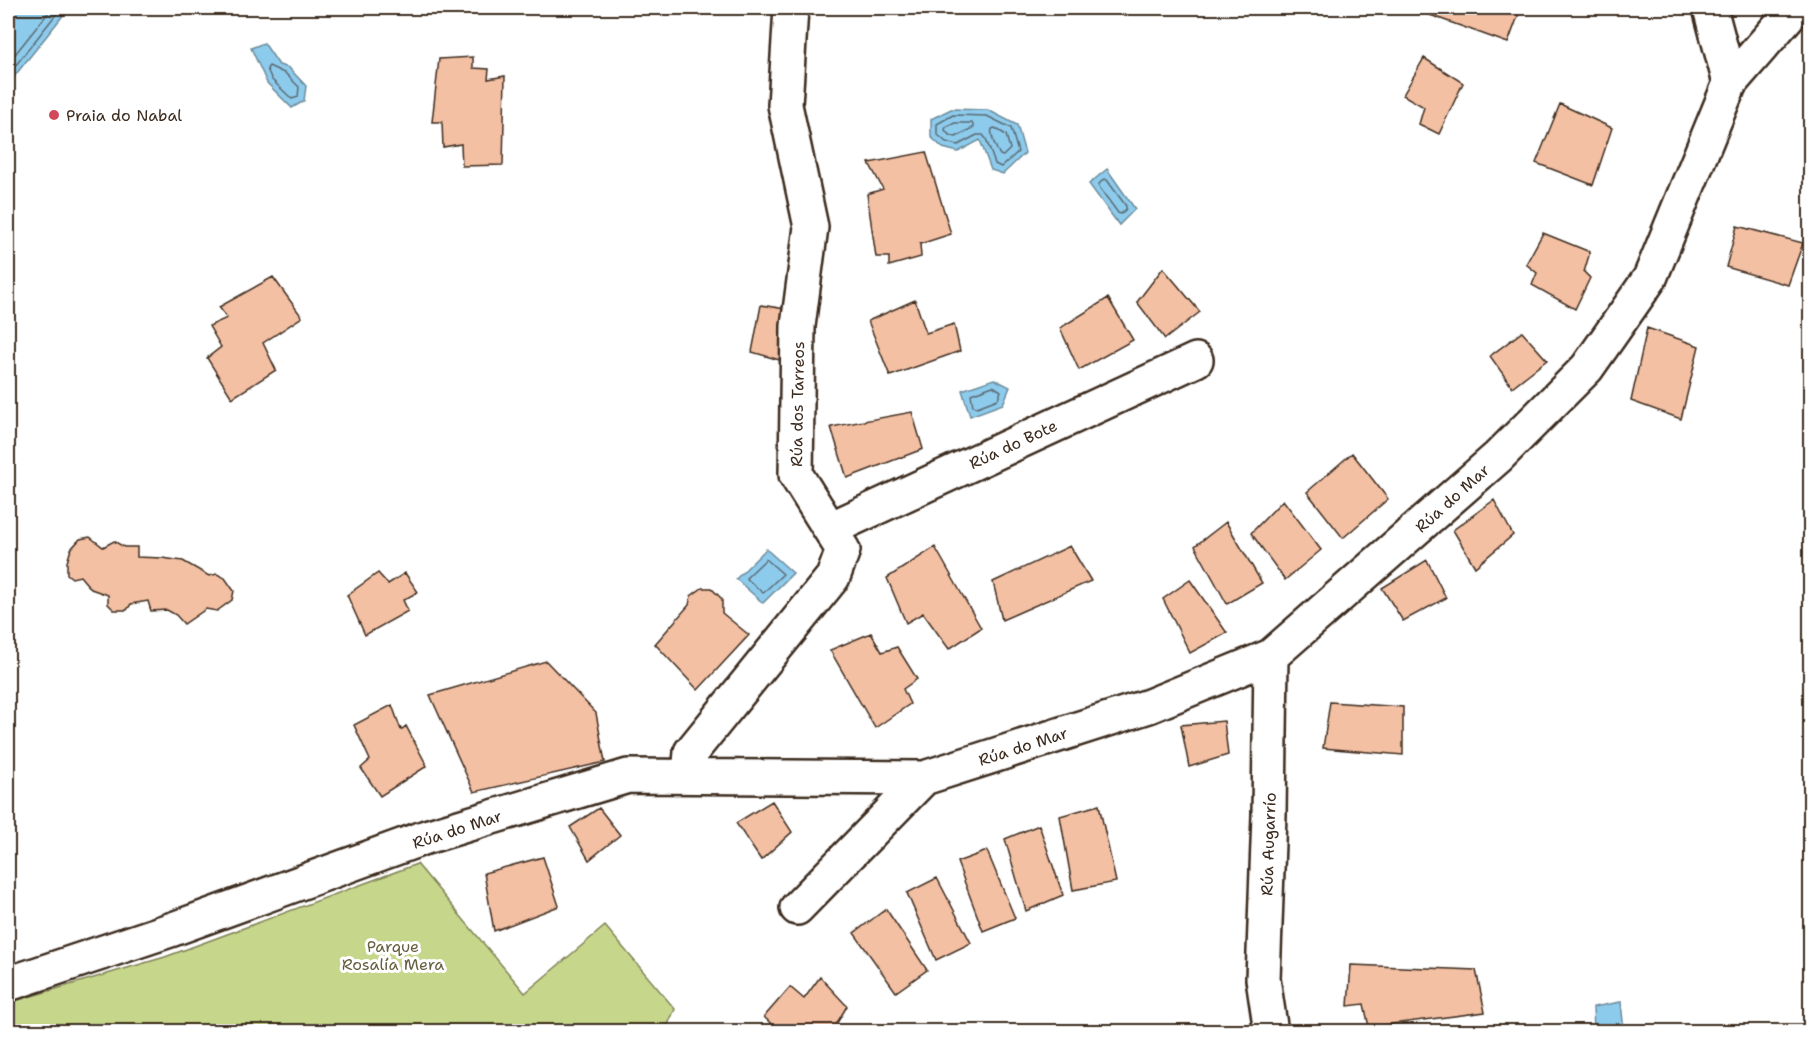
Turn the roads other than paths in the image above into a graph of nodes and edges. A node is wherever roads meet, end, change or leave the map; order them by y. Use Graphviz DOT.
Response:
graph roads {
  1 [pos="791,8"];
  2 [pos="1710,8"];
  3 [pos="1795,8"];
  4 [pos="1730,83"];
  5 [pos="1196,360"];
  6 [pos="830,529"];
  7 [pos="1271,657"];
  8 [pos="689,775"];
  9 [pos="924,778"];
  10 [pos="797,908"];
  11 [pos="8,984"];
  12 [pos="1271,1032"];
  1 -- 6 [label="street, Rúa dos Tarreos"];
  2 -- 4 [label="street"];
  3 -- 4 [label="street, Rúa do Mar"];
  4 -- 7 [label="street, Rúa do Mar"];
  5 -- 6 [label="street, Rúa do Bote"];
  6 -- 8 [label="street, Rúa dos Tarreos"];
  7 -- 9 [label="street, Rúa do Mar"];
  7 -- 12 [label="street, Rúa Augarrío"];
  8 -- 9 [label="street, Rúa do Mar"];
  8 -- 11 [label="street, Rúa do Mar"];
  9 -- 10 [label="street, Rúa do Mar"];
}
